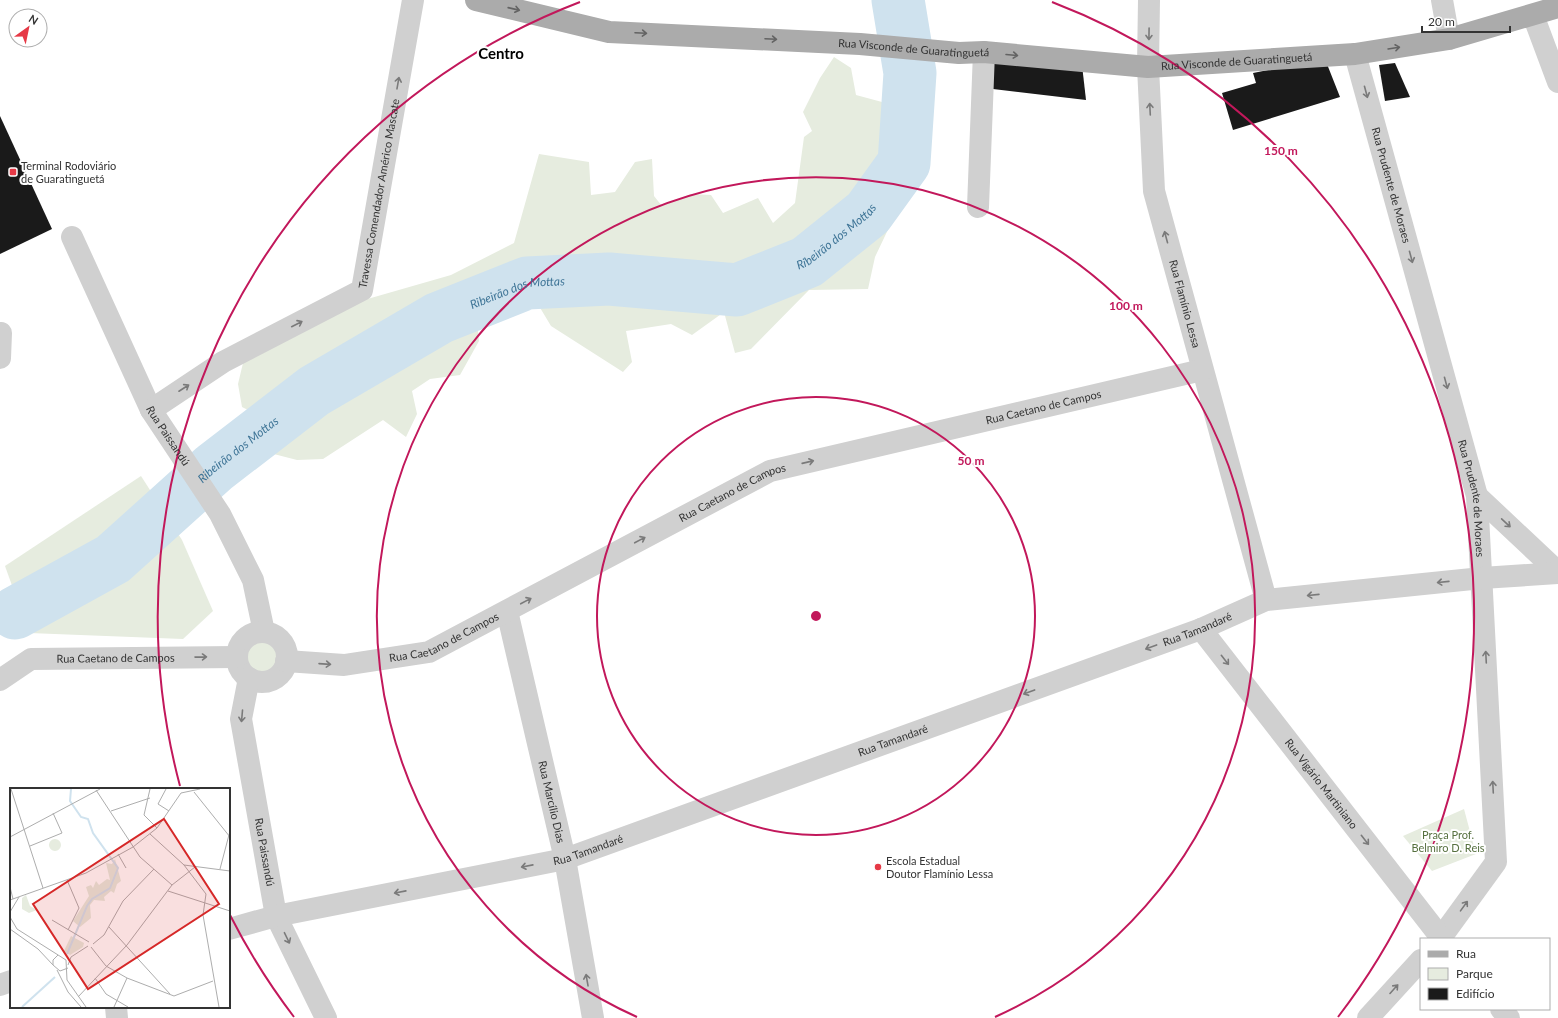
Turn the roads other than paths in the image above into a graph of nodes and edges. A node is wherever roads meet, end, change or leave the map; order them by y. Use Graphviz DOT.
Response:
graph roads {
  1 [pos="413,0"];
  2 [pos="476,0"];
  3 [pos="1149,0"];
  4 [pos="1442,0"];
  5 [pos="1558,7"];
  6 [pos="1533,15"];
  7 [pos="1449,39"];
  8 [pos="984,52"];
  9 [pos="1355,54"];
  10 [pos="1148,67"];
  11 [pos="1558,82"];
  12 [pos="978,207"];
  13 [pos="72,237"];
  14 [pos="1,333"];
  15 [pos="0,358"];
  16 [pos="1202,370"];
  17 [pos="151,410"];
  18 [pos="1477,496"];
  19 [pos="1558,572"];
  20 [pos="1482,578"];
  21 [pos="1266,600"];
  22 [pos="507,611"];
  23 [pos="1201,629"];
  24 [pos="264,632"];
  25 [pos="237,657"];
  26 [pos="286,661"];
  27 [pos="249,678"];
  28 [pos="0,680"];
  29 [pos="565,859"];
  30 [pos="276,916"];
  31 [pos="230,929"];
  32 [pos="1440,938"];
  33 [pos="1442,938"];
  34 [pos="1420,961"];
  35 [pos="10,981"];
  36 [pos="0,985"];
  37 [pos="116,1008"];
  38 [pos="1502,1010"];
  39 [pos="117,1018"];
  40 [pos="326,1018"];
  41 [pos="593,1018"];
  42 [pos="1368,1018"];
  43 [pos="1509,1018"];
  17 -- 1 [label="street, Travessa Comendador Américo Mascate, one-way"];
  2 -- 8 [label="main road, Rua Visconde de Guaratinguetá, one-way"];
  3 -- 10 [label="street, Rua Flamínio Lessa, one-way"];
  4 -- 7 [label="street"];
  5 -- 6 [label="main road, Rua Visconde de Guaratinguetá"];
  6 -- 7 [label="main road, Rua Visconde de Guaratinguetá"];
  6 -- 11 [label="street"];
  9 -- 7 [label="main road, Rua Visconde de Guaratinguetá, one-way"];
  8 -- 10 [label="main road, Rua Visconde de Guaratinguetá, one-way"];
  8 -- 12 [label="street"];
  9 -- 10 [label="main road, Rua Visconde de Guaratinguetá"];
  9 -- 18 [label="street, Rua Prudente de Moraes, one-way"];
  16 -- 10 [label="street, Rua Flamínio Lessa, one-way"];
  13 -- 17 [label="street, Rua Paissandú"];
  14 -- 15 [label="street"];
  16 -- 21 [label="street, Rua Flamínio Lessa"];
  22 -- 16 [label="street, Rua Caetano de Campos, one-way"];
  17 -- 24 [label="street, Rua Paissandú"];
  18 -- 19 [label="street, one-way"];
  18 -- 20 [label="street, Rua Prudente de Moraes"];
  19 -- 20 [label="street, Rua Tamandaré"];
  20 -- 21 [label="street, Rua Tamandaré, one-way"];
  33 -- 20 [label="street, Rua Prudente de Moraes, one-way"];
  21 -- 23 [label="street, Rua Tamandaré"];
  26 -- 22 [label="street, Rua Caetano de Campos, one-way"];
  22 -- 29 [label="street, Rua Marcílio Dias"];
  23 -- 29 [label="street, Rua Tamandaré, one-way"];
  23 -- 32 [label="street, Rua Vigário Martiniano, one-way"];
  24 -- 25 [label="street"];
  24 -- 26 [label="street"];
  25 -- 27 [label="street"];
  28 -- 25 [label="street, Rua Caetano de Campos, one-way"];
  26 -- 27 [label="street"];
  27 -- 30 [label="street, Rua Paissandú, one-way"];
  29 -- 30 [label="street, Rua Tamandaré, one-way"];
  41 -- 29 [label="street, Rua Marcílio Dias, one-way"];
  30 -- 31 [label="street, Rua Tamandaré"];
  30 -- 40 [label="street, Rua Paissandú, one-way"];
  42 -- 34 [label="street, one-way"];
  35 -- 36 [label="street"];
  37 -- 39 [label="street"];
  38 -- 43 [label="street"];
}
